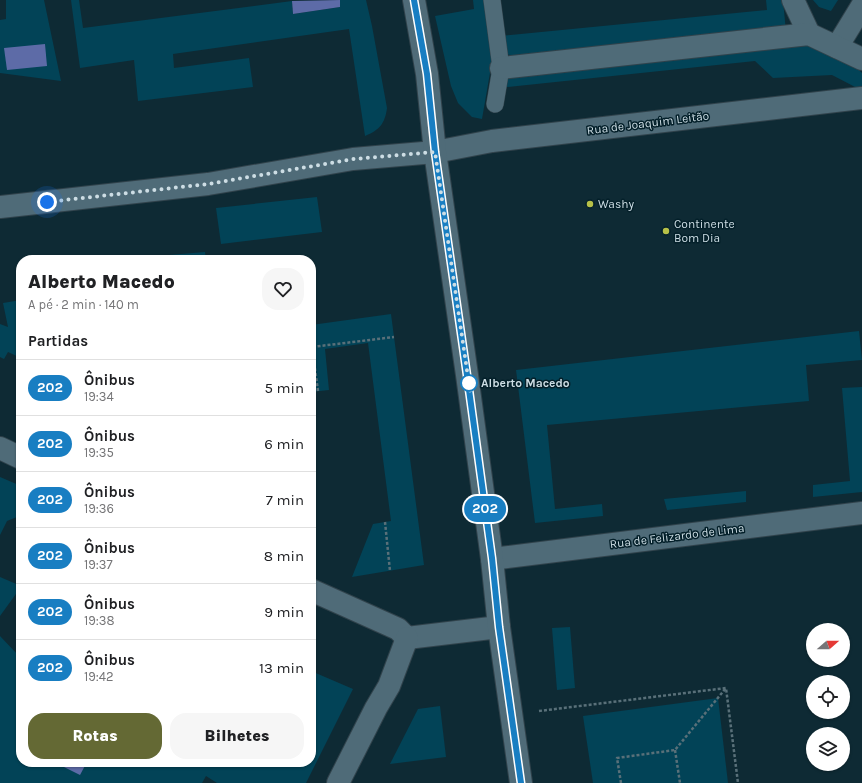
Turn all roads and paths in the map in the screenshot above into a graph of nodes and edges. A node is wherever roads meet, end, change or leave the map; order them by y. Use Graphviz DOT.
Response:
graph roads {
  1 [pos="414,0"];
  2 [pos="492,0"];
  3 [pos="793,0"];
  4 [pos="862,6"];
  5 [pos="809,34"];
  6 [pos="837,47"];
  7 [pos="862,58"];
  8 [pos="501,68"];
  9 [pos="862,98"];
  10 [pos="495,104"];
  11 [pos="435,152"];
  12 [pos="0,208"];
  13 [pos="394,337"];
  14 [pos="316,347"];
  15 [pos="316,376"];
  16 [pos="318,391"];
  17 [pos="0,448"];
  18 [pos="16,456"];
  19 [pos="862,513"];
  20 [pos="385,522"];
  21 [pos="492,558"];
  22 [pos="390,571"];
  23 [pos="316,592"];
  24 [pos="499,627"];
  25 [pos="407,638"];
  26 [pos="726,688"];
  27 [pos="535,712"];
  28 [pos="675,750"];
  29 [pos="338,783"];
  30 [pos="521,783"];
  31 [pos="621,783"];
  32 [pos="680,783"];
  33 [pos="738,783"];
  1 -- 11 [label="street"];
  2 -- 8 [label="lane"];
  3 -- 5 [label="street"];
  4 -- 6 [label="street"];
  5 -- 6 [label="street"];
  5 -- 8 [label="street"];
  6 -- 7 [label="street"];
  8 -- 10 [label="lane"];
  9 -- 11 [label="street, Rua de Joaquim Leitão"];
  11 -- 12 [label="street, Rua de Joaquim Leitão"];
  11 -- 21 [label="street"];
  13 -- 14 [label="path"];
  15 -- 16 [label="path"];
  17 -- 18 [label="street"];
  19 -- 21 [label="street, Rua de Felizardo de Lima"];
  20 -- 22 [label="path"];
  21 -- 24 [label="street"];
  23 -- 25 [label="street"];
  24 -- 25 [label="street"];
  24 -- 30 [label="street"];
  25 -- 29 [label="street"];
  26 -- 27 [label="path"];
  26 -- 28 [label="path"];
  26 -- 33 [label="path"];
  28 -- 31 [label="path"];
  28 -- 32 [label="path"];
}
